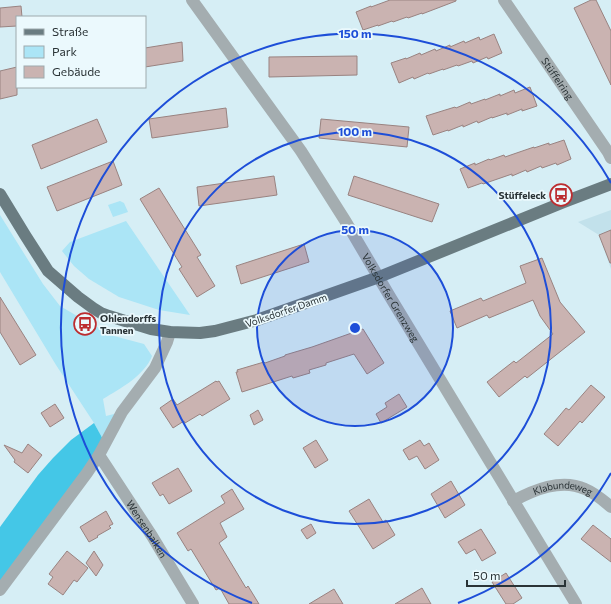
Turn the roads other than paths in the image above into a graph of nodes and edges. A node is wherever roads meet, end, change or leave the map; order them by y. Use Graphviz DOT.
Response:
graph roads {
  1 [pos="192,0"];
  2 [pos="504,0"];
  3 [pos="611,158"];
  4 [pos="611,184"];
  5 [pos="0,194"];
  6 [pos="379,277"];
  7 [pos="170,332"];
  8 [pos="99,455"];
  9 [pos="513,501"];
  10 [pos="611,507"];
  11 [pos="0,590"];
  12 [pos="194,604"];
  13 [pos="576,604"];
  1 -- 6 [label="street, Volksdorfer Grenzweg"];
  2 -- 3 [label="street, Stüffelring"];
  4 -- 6 [label="main road, Volksdorfer Damm"];
  5 -- 7 [label="main road, Volksdorfer Damm"];
  6 -- 7 [label="main road, Volksdorfer Damm"];
  6 -- 9 [label="street, Volksdorfer Grenzweg"];
  7 -- 8 [label="street"];
  8 -- 11 [label="street"];
  8 -- 12 [label="street, Wensenbalken"];
  9 -- 10 [label="street, Klabundeweg"];
  9 -- 13 [label="street, Volksdorfer Grenzweg"];
}
